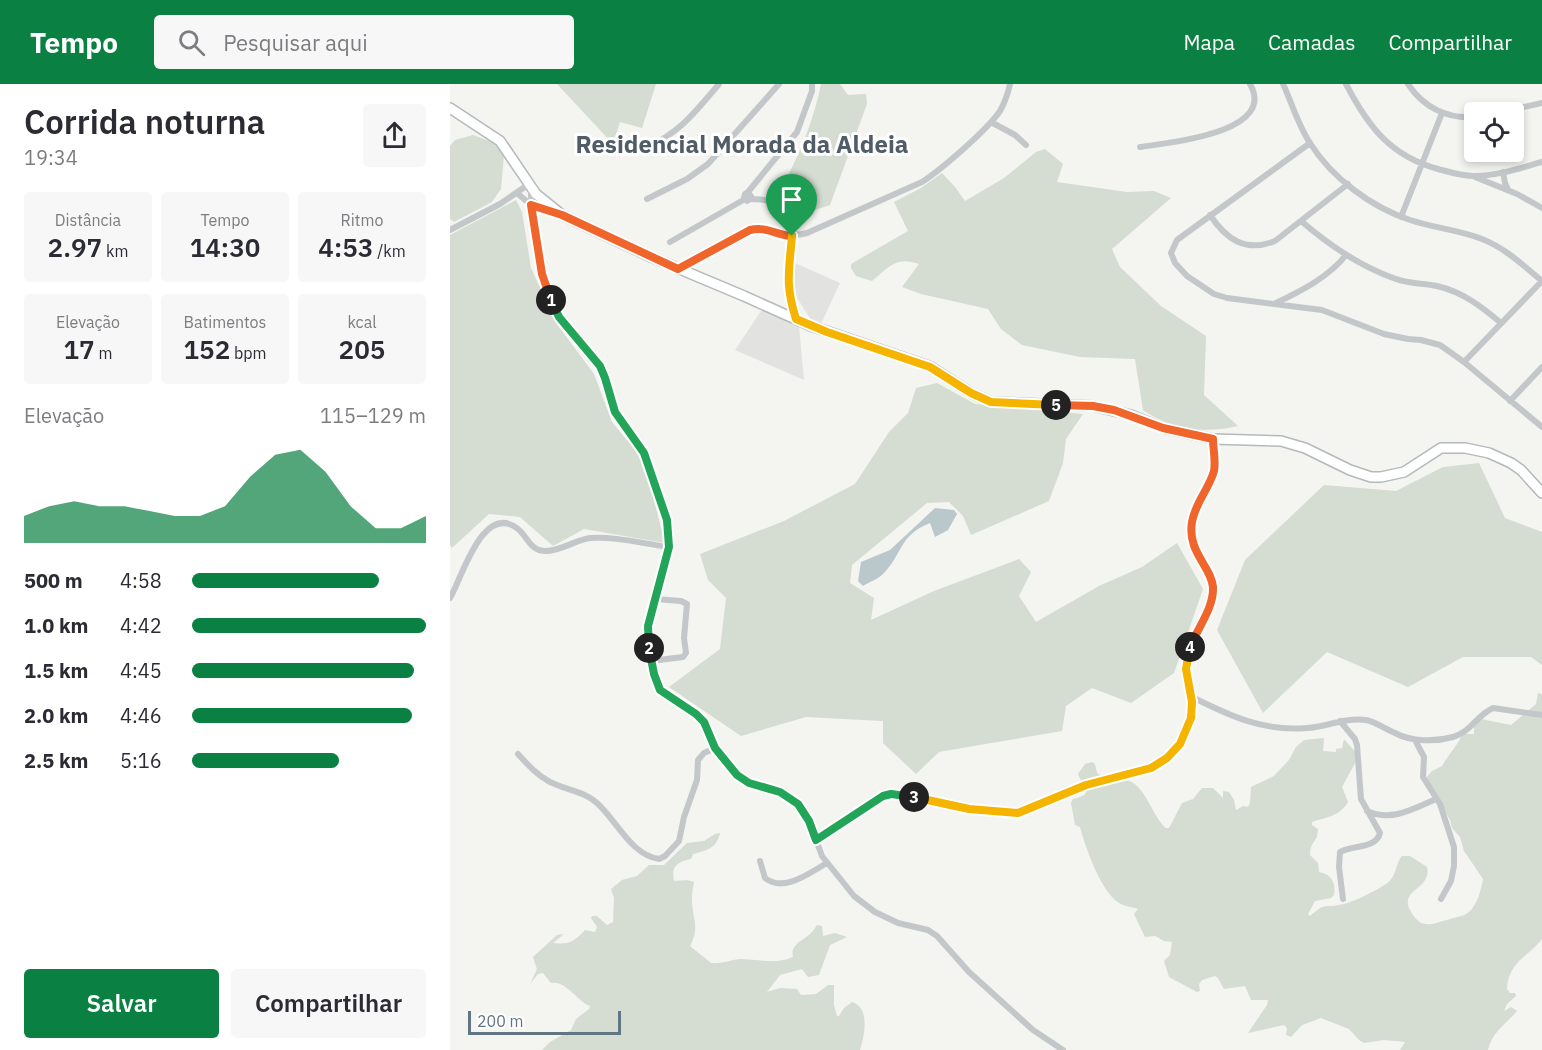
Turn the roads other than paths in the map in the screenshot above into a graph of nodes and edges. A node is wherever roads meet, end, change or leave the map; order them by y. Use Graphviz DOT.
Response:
graph roads {
  1 [pos="719,84"];
  2 [pos="779,84"];
  3 [pos="812,84"];
  4 [pos="1011,84"];
  5 [pos="1250,84"];
  6 [pos="1283,84"];
  7 [pos="1346,84"];
  8 [pos="1408,84"];
  9 [pos="1542,103"];
  10 [pos="1524,107"];
  11 [pos="450,108"];
  12 [pos="1442,113"];
  13 [pos="1464,116"];
  14 [pos="991,122"];
  15 [pos="1310,142"];
  16 [pos="1026,145"];
  17 [pos="1140,147"];
  18 [pos="643,150"];
  19 [pos="1542,162"];
  20 [pos="1421,164"];
  21 [pos="1503,172"];
  22 [pos="1493,174"];
  23 [pos="1474,176"];
  24 [pos="1348,184"];
  25 [pos="530,186"];
  26 [pos="1496,186"];
  27 [pos="1508,191"];
  28 [pos="517,193"];
  29 [pos="748,197"];
  30 [pos="647,199"];
  31 [pos="531,205"];
  32 [pos="1542,208"];
  33 [pos="562,215"];
  34 [pos="1210,215"];
  35 [pos="1401,217"];
  36 [pos="1301,221"];
  37 [pos="450,230"];
  38 [pos="792,236"];
  39 [pos="670,242"];
  40 [pos="1346,255"];
  41 [pos="678,269"];
  42 [pos="1542,281"];
  43 [pos="1298,293"];
  44 [pos="1289,297"];
  45 [pos="1276,303"];
  46 [pos="1291,305"];
  47 [pos="1310,307"];
  48 [pos="796,319"];
  49 [pos="1502,323"];
  50 [pos="1464,362"];
  51 [pos="1542,367"];
  52 [pos="1510,401"];
  53 [pos="1542,427"];
  54 [pos="1213,439"];
  55 [pos="1542,493"];
  56 [pos="669,547"];
  57 [pos="450,598"];
  58 [pos="655,599"];
  59 [pos="651,661"];
  60 [pos="1190,696"];
  61 [pos="1542,715"];
  62 [pos="1341,721"];
  63 [pos="1415,740"];
  64 [pos="715,748"];
  65 [pos="518,754"];
  66 [pos="1436,799"];
  67 [pos="1367,810"];
  68 [pos="816,840"];
  69 [pos="760,861"];
  70 [pos="827,863"];
  71 [pos="1440,898"];
  72 [pos="1343,899"];
  73 [pos="1063,1050"];
  1 -- 18 [label="street"];
  2 -- 30 [label="street"];
  3 -- 29 [label="street"];
  4 -- 14 [label="street"];
  5 -- 17 [label="street"];
  6 -- 15 [label="street"];
  7 -- 20 [label="street"];
  8 -- 12 [label="street"];
  9 -- 10 [label="street"];
  11 -- 25 [label="street"];
  12 -- 13 [label="street"];
  12 -- 20 [label="street"];
  14 -- 16 [label="street"];
  14 -- 38 [label="street"];
  15 -- 24 [label="street"];
  15 -- 34 [label="street"];
  19 -- 21 [label="street"];
  20 -- 23 [label="street"];
  20 -- 35 [label="street"];
  21 -- 22 [label="street"];
  21 -- 27 [label="street"];
  22 -- 23 [label="street"];
  22 -- 26 [label="street"];
  23 -- 26 [label="street"];
  24 -- 35 [label="street"];
  24 -- 36 [label="street"];
  25 -- 28 [label="street"];
  25 -- 31 [label="street"];
  25 -- 33 [label="street"];
  26 -- 27 [label="street"];
  27 -- 32 [label="street"];
  28 -- 31 [label="street"];
  28 -- 37 [label="street"];
  29 -- 38 [label="street"];
  29 -- 39 [label="street"];
  31 -- 33 [label="street"];
  31 -- 56 [label="street"];
  33 -- 41 [label="street"];
  34 -- 36 [label="street"];
  34 -- 45 [label="street"];
  35 -- 42 [label="street"];
  36 -- 40 [label="street"];
  38 -- 41 [label="street"];
  38 -- 48 [label="street"];
  40 -- 43 [label="street"];
  40 -- 49 [label="street"];
  41 -- 48 [label="street"];
  42 -- 49 [label="street"];
  43 -- 44 [label="street"];
  43 -- 47 [label="street"];
  44 -- 45 [label="street"];
  44 -- 46 [label="street"];
  45 -- 46 [label="street"];
  46 -- 47 [label="street"];
  47 -- 50 [label="street"];
  48 -- 54 [label="street"];
  49 -- 50 [label="street"];
  50 -- 52 [label="street"];
  51 -- 52 [label="street"];
  52 -- 53 [label="street"];
  54 -- 55 [label="street"];
  54 -- 60 [label="street"];
  56 -- 57 [label="street"];
  56 -- 58 [label="street"];
  58 -- 59 [label="street"];
  58 -- 59 [label="street"];
  59 -- 64 [label="street"];
  60 -- 62 [label="street"];
  60 -- 68 [label="street"];
  61 -- 63 [label="street"];
  62 -- 63 [label="street"];
  62 -- 67 [label="street"];
  63 -- 66 [label="street"];
  64 -- 65 [label="street"];
  64 -- 68 [label="street"];
  66 -- 67 [label="street"];
  66 -- 71 [label="street"];
  67 -- 72 [label="street"];
  68 -- 70 [label="street"];
  69 -- 70 [label="street"];
  70 -- 73 [label="street"];
}
